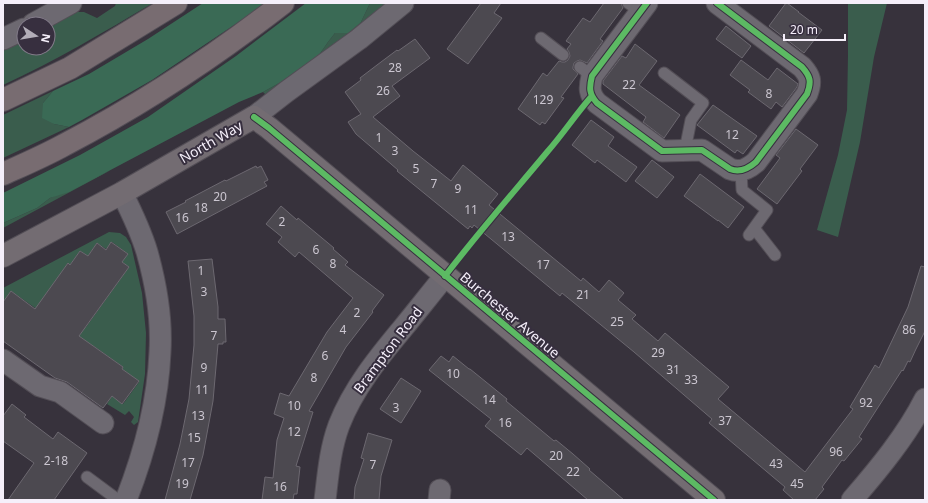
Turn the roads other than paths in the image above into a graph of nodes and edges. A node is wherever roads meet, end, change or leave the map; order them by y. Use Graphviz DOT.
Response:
graph roads {
  1 [pos="71,3"];
  2 [pos="176,3"];
  3 [pos="283,3"];
  4 [pos="403,3"];
  5 [pos="717,3"];
  6 [pos="639,6"];
  7 [pos="47,16"];
  8 [pos="16,33"];
  9 [pos="540,38"];
  10 [pos="3,39"];
  11 [pos="563,55"];
  12 [pos="664,73"];
  13 [pos="3,100"];
  14 [pos="254,117"];
  15 [pos="685,150"];
  16 [pos="741,171"];
  17 [pos="3,174"];
  18 [pos="122,193"];
  19 [pos="775,255"];
  20 [pos="3,256"];
  21 [pos="446,276"];
  22 [pos="3,360"];
  23 [pos="925,400"];
  24 [pos="104,423"];
  25 [pos="87,477"];
  26 [pos="118,500"];
  27 [pos="126,500"];
  28 [pos="325,500"];
  29 [pos="714,500"];
  30 [pos="852,500"];
  1 -- 7 [label="street"];
  2 -- 13 [label="highway"];
  3 -- 17 [label="highway"];
  4 -- 14 [label="street, North Way"];
  5 -- 16 [label="street"];
  6 -- 15 [label="street"];
  8 -- 10 [label="street"];
  9 -- 11 [label="lane"];
  12 -- 15 [label="lane"];
  14 -- 18 [label="street, North Way"];
  14 -- 21 [label="street, Burchester Avenue"];
  15 -- 16 [label="street"];
  16 -- 19 [label="lane"];
  18 -- 20 [label="street, North Way"];
  18 -- 27 [label="street"];
  21 -- 28 [label="street, Brampton Road"];
  21 -- 29 [label="street, Burchester Avenue"];
  22 -- 24 [label="street"];
  23 -- 30 [label="street"];
  25 -- 26 [label="lane"];
}
